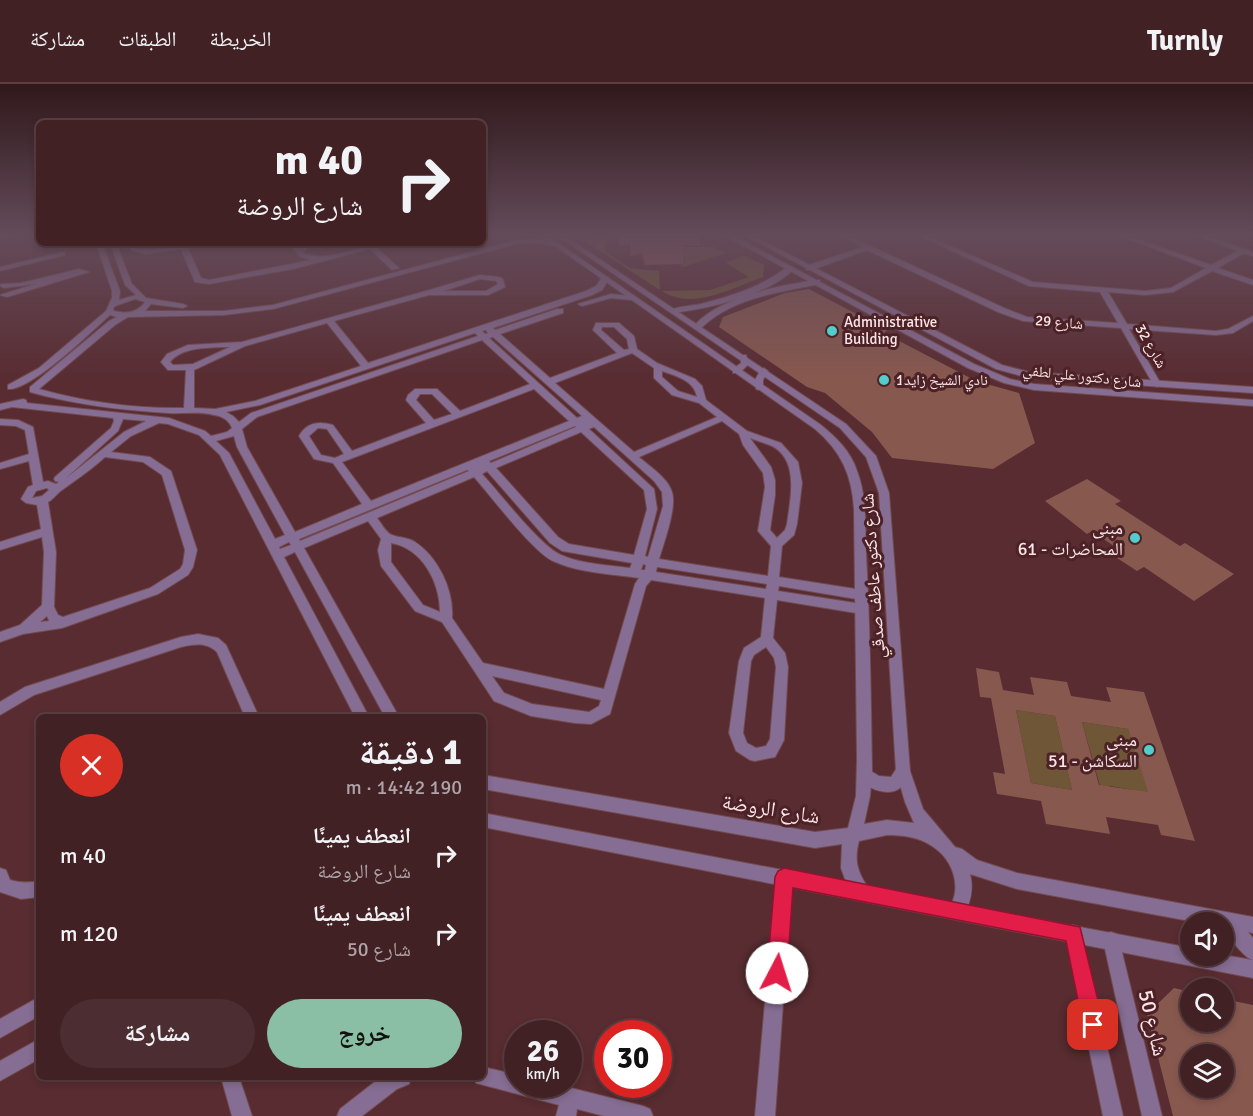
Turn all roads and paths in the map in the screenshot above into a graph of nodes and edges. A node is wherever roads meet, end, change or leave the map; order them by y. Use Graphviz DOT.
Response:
graph roads {
  1 [pos="25,284"];
  2 [pos="49,284"];
  3 [pos="112,284"];
  4 [pos="129,284"];
  5 [pos="332,284"];
  6 [pos="355,284"];
  7 [pos="459,284"];
  8 [pos="501,284"];
  9 [pos="601,284"];
  10 [pos="613,284"];
  11 [pos="631,284"];
  12 [pos="764,284"];
  13 [pos="800,284"];
  14 [pos="821,284"];
  15 [pos="840,284"];
  16 [pos="947,284"];
  17 [pos="1034,284"];
  18 [pos="1180,284"];
  19 [pos="4,286"];
  20 [pos="1103,290"];
  21 [pos="595,291"];
  22 [pos="429,293"];
  23 [pos="604,297"];
  24 [pos="632,297"];
  25 [pos="2,298"];
  26 [pos="147,299"];
  27 [pos="112,307"];
  28 [pos="673,310"];
  29 [pos="891,311"];
  30 [pos="129,314"];
  31 [pos="877,315"];
  32 [pos="1253,318"];
  33 [pos="328,321"];
  34 [pos="916,324"];
  35 [pos="698,326"];
  36 [pos="1124,327"];
  37 [pos="491,330"];
  38 [pos="906,331"];
  39 [pos="480,334"];
  40 [pos="243,344"];
  41 [pos="633,350"];
  42 [pos="623,354"];
  43 [pos="743,357"];
  44 [pos="367,367"];
  45 [pos="657,367"];
  46 [pos="190,368"];
  47 [pos="736,371"];
  48 [pos="764,371"];
  49 [pos="549,382"];
  50 [pos="1157,384"];
  51 [pos="536,385"];
  52 [pos="11,387"];
  53 [pos="759,387"];
  54 [pos="33,390"];
  55 [pos="1253,390"];
  56 [pos="1,391"];
  57 [pos="702,401"];
  58 [pos="1253,403"];
  59 [pos="15,405"];
  60 [pos="0,407"];
  61 [pos="243,407"];
  62 [pos="189,411"];
  63 [pos="212,412"];
  64 [pos="458,414"];
  65 [pos="117,415"];
  66 [pos="254,415"];
  67 [pos="724,417"];
  68 [pos="161,420"];
  69 [pos="591,420"];
  70 [pos="0,422"];
  71 [pos="432,424"];
  72 [pos="580,424"];
  73 [pos="184,425"];
  74 [pos="237,427"];
  75 [pos="744,433"];
  76 [pos="211,439"];
  77 [pos="102,448"];
  78 [pos="350,455"];
  79 [pos="34,456"];
  80 [pos="633,456"];
  81 [pos="336,461"];
  82 [pos="486,463"];
  83 [pos="0,466"];
  84 [pos="472,469"];
  85 [pos="47,486"];
  86 [pos="42,500"];
  87 [pos="370,511"];
  88 [pos="47,531"];
  89 [pos="387,538"];
  90 [pos="295,542"];
  91 [pos="777,545"];
  92 [pos="0,546"];
  93 [pos="274,550"];
  94 [pos="643,571"];
  95 [pos="772,588"];
  96 [pos="862,595"];
  97 [pos="48,607"];
  98 [pos="862,609"];
  99 [pos="446,619"];
  100 [pos="62,623"];
  101 [pos="23,629"];
  102 [pos="0,637"];
  103 [pos="767,639"];
  104 [pos="481,668"];
  105 [pos="609,696"];
  106 [pos="0,709"];
  107 [pos="251,714"];
  108 [pos="360,714"];
  109 [pos="390,714"];
  110 [pos="903,771"];
  111 [pos="864,774"];
  112 [pos="486,783"];
  113 [pos="486,821"];
  114 [pos="855,834"];
  115 [pos="946,847"];
  116 [pos="0,876"];
  117 [pos="784,877"];
  118 [pos="36,889"];
  119 [pos="862,893"];
  120 [pos="957,910"];
  121 [pos="1180,914"];
  122 [pos="1234,923"];
  123 [pos="1253,925"];
  124 [pos="1234,930"];
  125 [pos="1073,933"];
  126 [pos="1111,940"];
  127 [pos="1253,952"];
  128 [pos="1253,969"];
  129 [pos="36,1008"];
  130 [pos="0,1029"];
  131 [pos="36,1050"];
  132 [pos="0,1072"];
  133 [pos="486,1077"];
  134 [pos="231,1080"];
  135 [pos="395,1080"];
  136 [pos="568,1107"];
  137 [pos="242,1116"];
  138 [pos="347,1116"];
  139 [pos="643,1116"];
  140 [pos="765,1116"];
  141 [pos="1113,1116"];
  142 [pos="1152,1116"];
  1 -- 19 [label="street"];
  2 -- 25 [label="street"];
  3 -- 27 [label="street"];
  4 -- 26 [label="street"];
  5 -- 26 [label="street"];
  6 -- 30 [label="street"];
  7 -- 22 [label="street"];
  8 -- 22 [label="street"];
  9 -- 21 [label="street"];
  10 -- 24 [label="street, شارع دكتور عاطف صدقي"];
  11 -- 28 [label="street, شارع دكتور عاطف صدقي"];
  12 -- 28 [label="street"];
  13 -- 35 [label="street"];
  14 -- 31 [label="street, شارع دكتور علي لطفي"];
  15 -- 29 [label="street, شارع دكتور علي لطفي"];
  16 -- 36 [label="street, شارع 29"];
  17 -- 20 [label="street"];
  18 -- 20 [label="street"];
  19 -- 25 [label="street"];
  20 -- 36 [label="street, شارع 32"];
  21 -- 23 [label="street"];
  21 -- 37 [label="street"];
  22 -- 33 [label="street"];
  23 -- 24 [label="street"];
  23 -- 37 [label="street"];
  24 -- 47 [label="street, شارع دكتور عاطف صدقي"];
  26 -- 27 [label="street"];
  26 -- 30 [label="street"];
  27 -- 30 [label="street"];
  27 -- 52 [label="street"];
  28 -- 35 [label="street, شارع دكتور عاطف صدقي"];
  29 -- 31 [label="street"];
  29 -- 34 [label="street, شارع دكتور علي لطفي"];
  30 -- 54 [label="street"];
  31 -- 38 [label="street, شارع دكتور علي لطفي"];
  32 -- 36 [label="street, شارع 29"];
  33 -- 40 [label="street"];
  33 -- 44 [label="street"];
  34 -- 38 [label="street"];
  34 -- 50 [label="street, شارع دكتور علي لطفي"];
  35 -- 43 [label="street, شارع دكتور عاطف صدقي"];
  36 -- 50 [label="street, شارع 32"];
  37 -- 39 [label="street"];
  37 -- 49 [label="street"];
  38 -- 58 [label="street, شارع دكتور علي لطفي"];
  39 -- 44 [label="street"];
  39 -- 51 [label="street"];
  39 -- 66 [label="street"];
  40 -- 46 [label="street"];
  40 -- 46 [label="street"];
  41 -- 42 [label="street"];
  41 -- 42 [label="street"];
  41 -- 45 [label="street"];
  42 -- 49 [label="street"];
  43 -- 47 [label="street"];
  43 -- 48 [label="street, شارع دكتور عاطف صدقي"];
  44 -- 61 [label="street"];
  45 -- 57 [label="street"];
  45 -- 57 [label="street"];
  46 -- 62 [label="street"];
  47 -- 53 [label="street, شارع دكتور عاطف صدقي"];
  48 -- 53 [label="street"];
  48 -- 110 [label="street, شارع دكتور عاطف صدقي"];
  49 -- 69 [label="street"];
  50 -- 55 [label="street, شارع دكتور علي لطفي"];
  51 -- 64 [label="street"];
  51 -- 72 [label="street"];
  52 -- 54 [label="street"];
  52 -- 56 [label="street"];
  53 -- 96 [label="street, شارع دكتور عاطف صدقي"];
  54 -- 59 [label="street"];
  54 -- 62 [label="street"];
  57 -- 67 [label="street"];
  59 -- 60 [label="street"];
  59 -- 65 [label="street"];
  61 -- 63 [label="street"];
  61 -- 66 [label="street"];
  62 -- 63 [label="street"];
  63 -- 73 [label="street"];
  63 -- 74 [label="street"];
  64 -- 71 [label="street"];
  64 -- 71 [label="street"];
  65 -- 68 [label="street"];
  65 -- 77 [label="street"];
  66 -- 74 [label="street"];
  67 -- 75 [label="street"];
  67 -- 80 [label="street"];
  68 -- 73 [label="street"];
  68 -- 77 [label="street"];
  69 -- 72 [label="street"];
  69 -- 80 [label="street"];
  70 -- 79 [label="street"];
  71 -- 78 [label="street"];
  72 -- 82 [label="street"];
  72 -- 94 [label="street"];
  73 -- 76 [label="street"];
  74 -- 76 [label="street"];
  74 -- 90 [label="street"];
  75 -- 91 [label="street"];
  75 -- 91 [label="street"];
  76 -- 93 [label="street"];
  77 -- 85 [label="street"];
  77 -- 100 [label="street"];
  78 -- 81 [label="street"];
  78 -- 81 [label="street"];
  79 -- 83 [label="street"];
  79 -- 85 [label="street"];
  80 -- 94 [label="street"];
  81 -- 87 [label="street"];
  82 -- 84 [label="street"];
  82 -- 94 [label="street"];
  84 -- 87 [label="street"];
  84 -- 94 [label="street"];
  85 -- 86 [label="street"];
  85 -- 86 [label="street"];
  86 -- 88 [label="street"];
  87 -- 89 [label="street"];
  87 -- 90 [label="street"];
  88 -- 92 [label="street"];
  88 -- 97 [label="street"];
  89 -- 99 [label="street"];
  89 -- 99 [label="street"];
  90 -- 93 [label="street"];
  90 -- 109 [label="street"];
  91 -- 95 [label="street"];
  93 -- 108 [label="street"];
  94 -- 95 [label="street"];
  94 -- 105 [label="street"];
  95 -- 96 [label="street"];
  95 -- 98 [label="street"];
  95 -- 103 [label="street"];
  96 -- 98 [label="street, شارع دكتور عاطف صدقي"];
  97 -- 100 [label="street"];
  97 -- 101 [label="street"];
  98 -- 111 [label="street, شارع دكتور عاطف صدقي"];
  99 -- 104 [label="street"];
  100 -- 101 [label="street"];
  101 -- 102 [label="street"];
  103 -- 103 [label="street"];
  104 -- 105 [label="street"];
  104 -- 105 [label="street"];
  106 -- 107 [label="street"];
  110 -- 111 [label="street"];
  110 -- 115 [label="street, شارع دكتور عاطف صدقي"];
  111 -- 114 [label="street, شارع دكتور عاطف صدقي"];
  112 -- 114 [label="street, شارع الروضة"];
  113 -- 117 [label="street"];
  114 -- 115 [label="street, شارع الروضة"];
  114 -- 119 [label="street, شارع دكتور عاطف صدقي"];
  115 -- 120 [label="street"];
  115 -- 121 [label="street, شارع الروضة"];
  116 -- 118 [label="street"];
  117 -- 119 [label="street"];
  117 -- 140 [label="street"];
  119 -- 120 [label="street"];
  120 -- 125 [label="street"];
  122 -- 123 [label="street, شارع الروضة"];
  124 -- 127 [label="street"];
  125 -- 126 [label="street"];
  125 -- 141 [label="street"];
  126 -- 128 [label="street"];
  126 -- 142 [label="street, شارع 50"];
  129 -- 130 [label="street"];
  131 -- 132 [label="street"];
  133 -- 136 [label="street"];
  134 -- 137 [label="street"];
  135 -- 138 [label="street"];
  136 -- 139 [label="street"];
}
